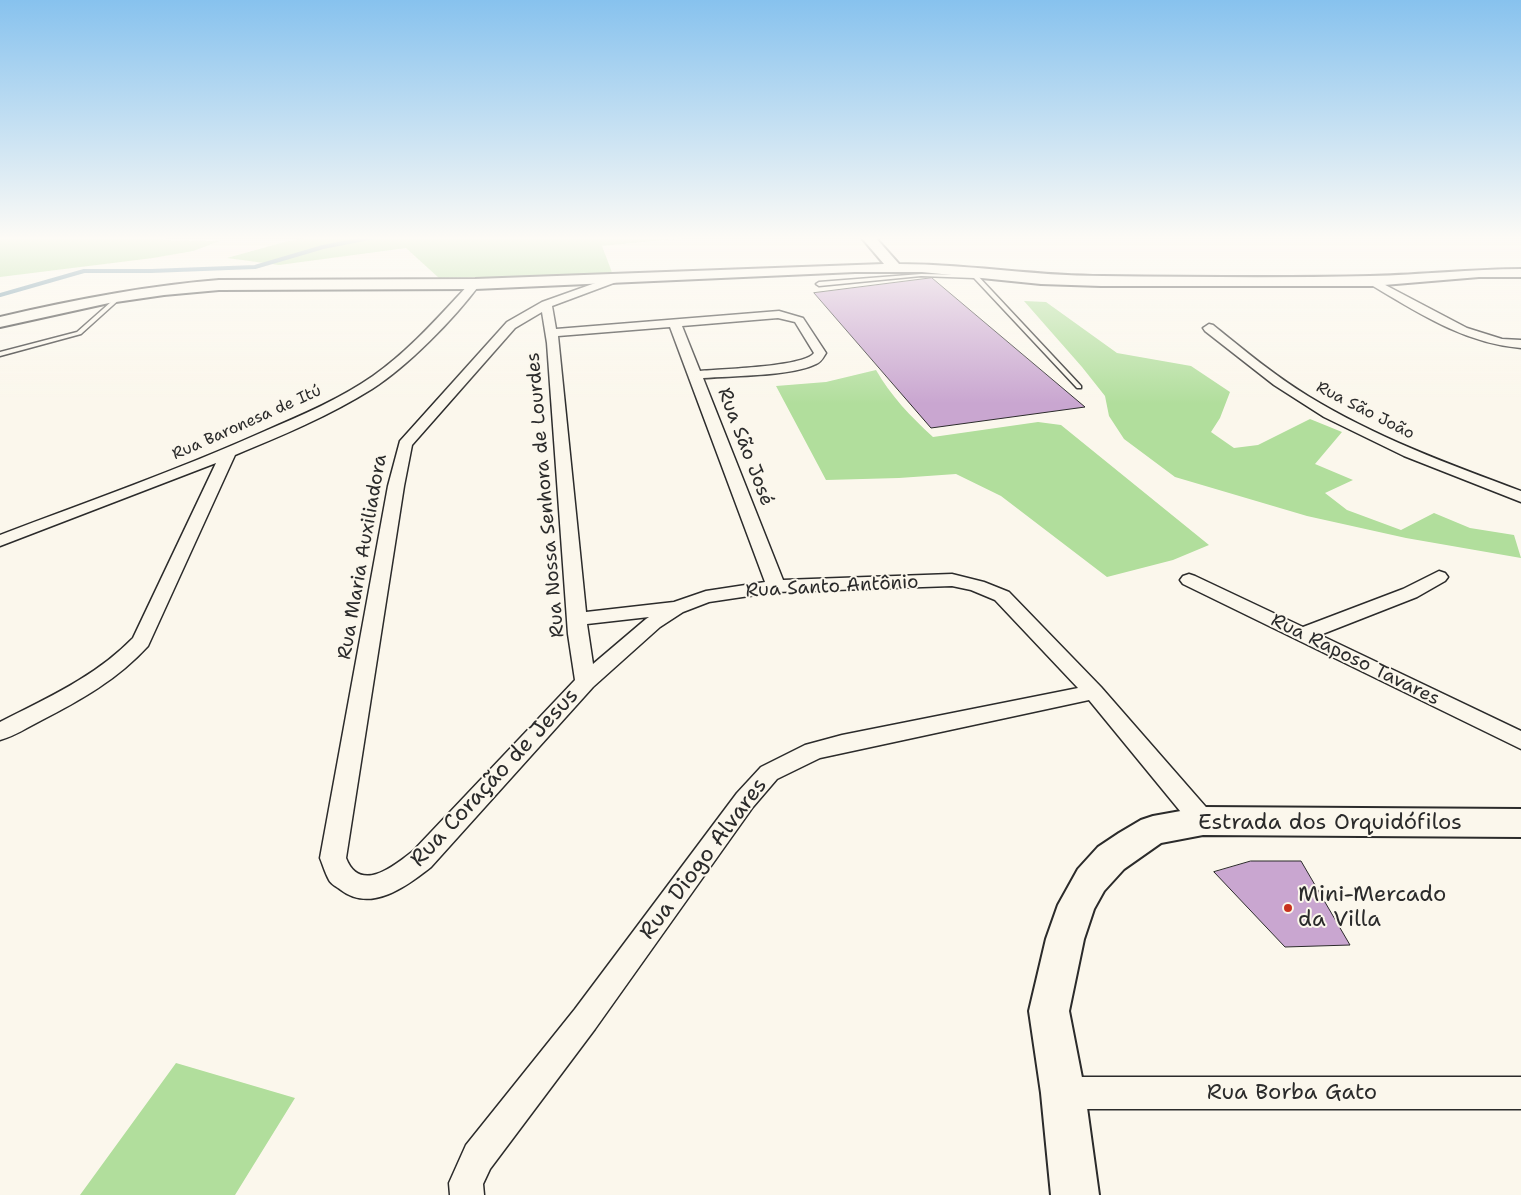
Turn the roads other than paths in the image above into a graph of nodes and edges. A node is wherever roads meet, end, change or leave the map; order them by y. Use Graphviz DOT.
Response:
graph roads {
  1 [pos="141,293"];
  2 [pos="467,293"];
  3 [pos="577,293"];
  4 [pos="991,293"];
  5 [pos="1393,293"];
  6 [pos="120,296"];
  7 [pos="546,304"];
  8 [pos="0,322"];
  9 [pos="675,323"];
  10 [pos="1209,328"];
  11 [pos="551,333"];
  12 [pos="1521,344"];
  13 [pos="0,354"];
  14 [pos="697,375"];
  15 [pos="1079,387"];
  16 [pos="228,454"];
  17 [pos="1521,497"];
  18 [pos="0,541"];
  19 [pos="1439,577"];
  20 [pos="1189,580"];
  21 [pos="776,586"];
  22 [pos="676,608"];
  23 [pos="577,619"];
  24 [pos="1302,634"];
  25 [pos="586,682"];
  26 [pos="1094,692"];
  27 [pos="0,732"];
  28 [pos="1521,741"];
  29 [pos="1203,821"];
  30 [pos="1521,822"];
  31 [pos="333,858"];
  32 [pos="1063,1093"];
  33 [pos="1521,1093"];
  34 [pos="466,1195"];
  35 [pos="1075,1195"];
  1 -- 6 [label="street"];
  2 -- 16 [label="street, Rua Baronesa de Itú"];
  3 -- 7 [label="street, Rua Maria Auxiliadora"];
  4 -- 15 [label="lane"];
  5 -- 12 [label="street"];
  6 -- 8 [label="street"];
  6 -- 13 [label="lane"];
  7 -- 11 [label="street, Rua Nossa Senhora de Lourdes"];
  7 -- 31 [label="street, Rua Maria Auxiliadora"];
  9 -- 11 [label="street"];
  9 -- 14 [label="street, Rua São José"];
  9 -- 14 [label="street"];
  10 -- 17 [label="street, Rua São João"];
  11 -- 23 [label="street, Rua Nossa Senhora de Lourdes"];
  14 -- 21 [label="street, Rua São José"];
  16 -- 18 [label="street, Rua Baronesa de Itú"];
  16 -- 27 [label="street"];
  19 -- 24 [label="street"];
  20 -- 24 [label="street, Rua Raposo Tavares"];
  21 -- 22 [label="street, Rua Santo Antônio"];
  21 -- 26 [label="street, Rua Santo Antônio"];
  22 -- 23 [label="street"];
  22 -- 25 [label="street, Rua Santo Antônio"];
  23 -- 25 [label="street, Rua Nossa Senhora de Lourdes"];
  24 -- 28 [label="street, Rua Raposo Tavares"];
  25 -- 31 [label="street, Rua Coração de Jesus"];
  26 -- 29 [label="street, Rua Santo Antônio"];
  26 -- 34 [label="street, Rua Diogo Alvares"];
  29 -- 30 [label="street, Estrada dos Orquidófilos"];
  29 -- 32 [label="street, Estrada dos Orquidófilos"];
  32 -- 33 [label="street, Rua Borba Gato"];
  32 -- 35 [label="street, Estrada dos Orquidófilos"];
}
